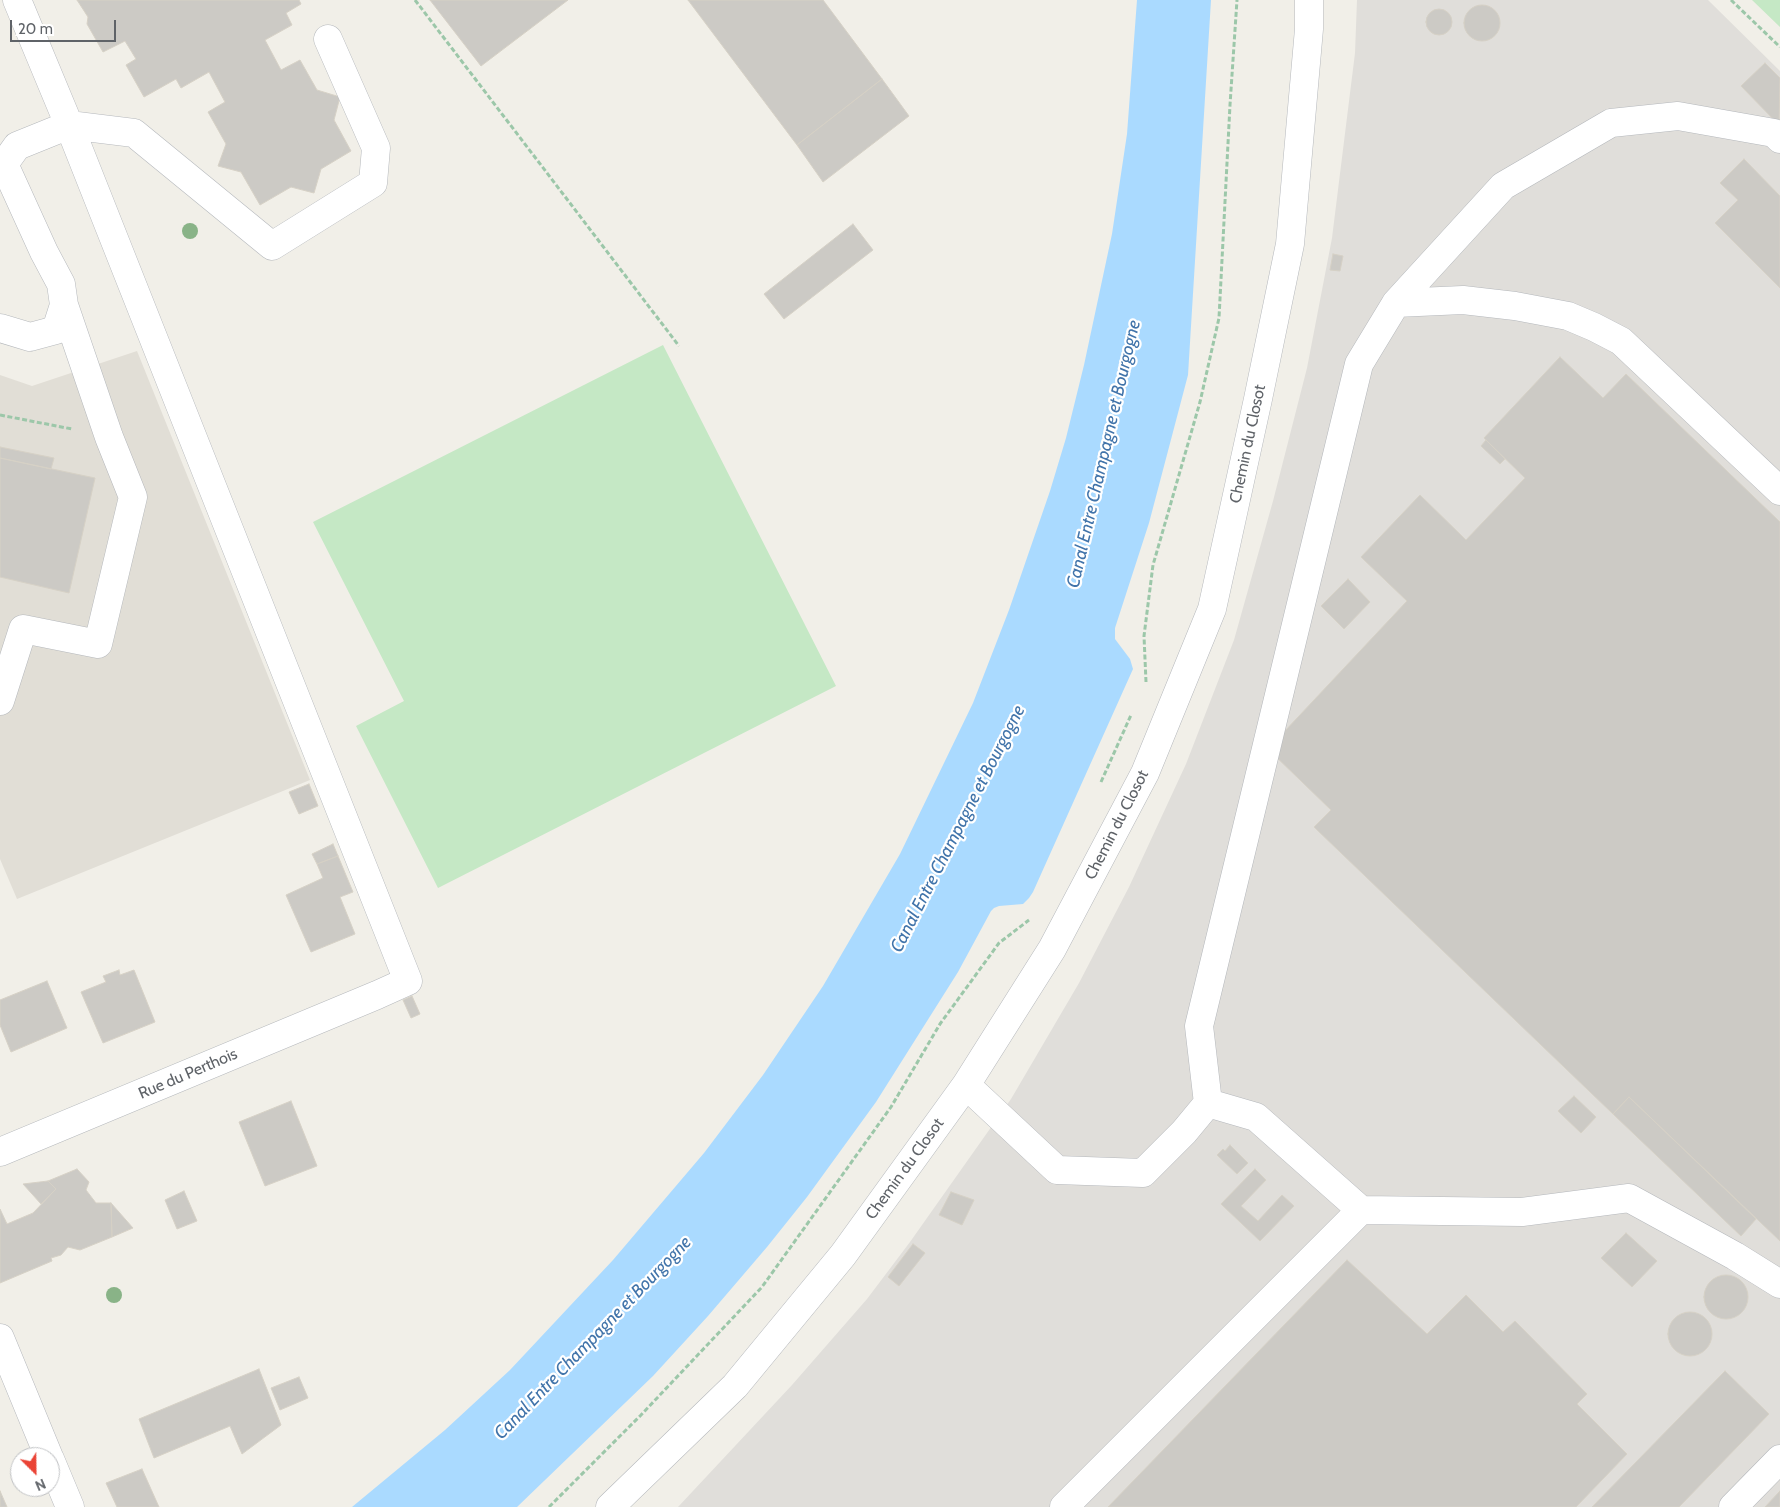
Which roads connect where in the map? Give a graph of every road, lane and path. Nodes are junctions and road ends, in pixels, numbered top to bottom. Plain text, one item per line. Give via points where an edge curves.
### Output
1 (17, 0) edge
2 (415, 0) edge
3 (1237, 0) edge
4 (1309, 0) edge
5 (1731, 0) edge
6 (328, 39) dead end
7 (1780, 48) edge
8 (68, 125) junction
9 (1780, 139) edge
10 (2, 163) edge
11 (1396, 303) junction
12 (64, 305) junction
13 (0, 328) edge
14 (679, 346) dead end
15 (0, 415) edge
16 (109, 437) junction
17 (1780, 491) edge
18 (1146, 682) dead end
19 (0, 701) edge
20 (1134, 709) dead end
21 (1098, 788) dead end
22 (1033, 916) dead end
23 (966, 1085) junction
24 (1208, 1103) junction
25 (0, 1152) edge
26 (1361, 1210) junction
27 (1780, 1284) edge
28 (0, 1338) edge
29 (45, 1447) edge
30 (1780, 1459) edge
31 (60, 1482) edge
32 (70, 1507) edge
33 (549, 1507) edge
34 (610, 1507) edge
35 (1064, 1507) edge
36 (1733, 1507) edge

1 - 8 street
2 - 14 path
3 - 18 path via 1219,318 1200,402 1153,565 1144,636
4 - 23 street, Chemin du Closot via 1290,244 1212,609 1145,773 1052,949
5 - 7 path
6 - 8 street via 376,148 373,183 272,246 134,133
8 - 10 street via 17,146
8 - 25 street, Rue du Perthois via 408,981
9 - 11 street via 1774,133 1678,116 1611,123 1503,186
10 - 12 street via 61,284
11 - 17 street via 1463,300 1515,306 1568,316 1594,327 1621,341
11 - 24 street via 1359,364 1199,1026
12 - 13 street via 56,330 30,337
12 - 16 street
15 - 16 path
16 - 19 street via 133,497 98,644 23,628
20 - 21 path
22 - 33 path via 999,943 940,1024 891,1107 762,1287
23 - 24 street via 1057,1170 1143,1173
23 - 34 street, Chemin du Closot via 843,1255 736,1386
24 - 26 street via 1256,1117
26 - 27 street via 1522,1212 1630,1198
26 - 35 street
28 - 29 street
30 - 36 street
31 - 32 street

